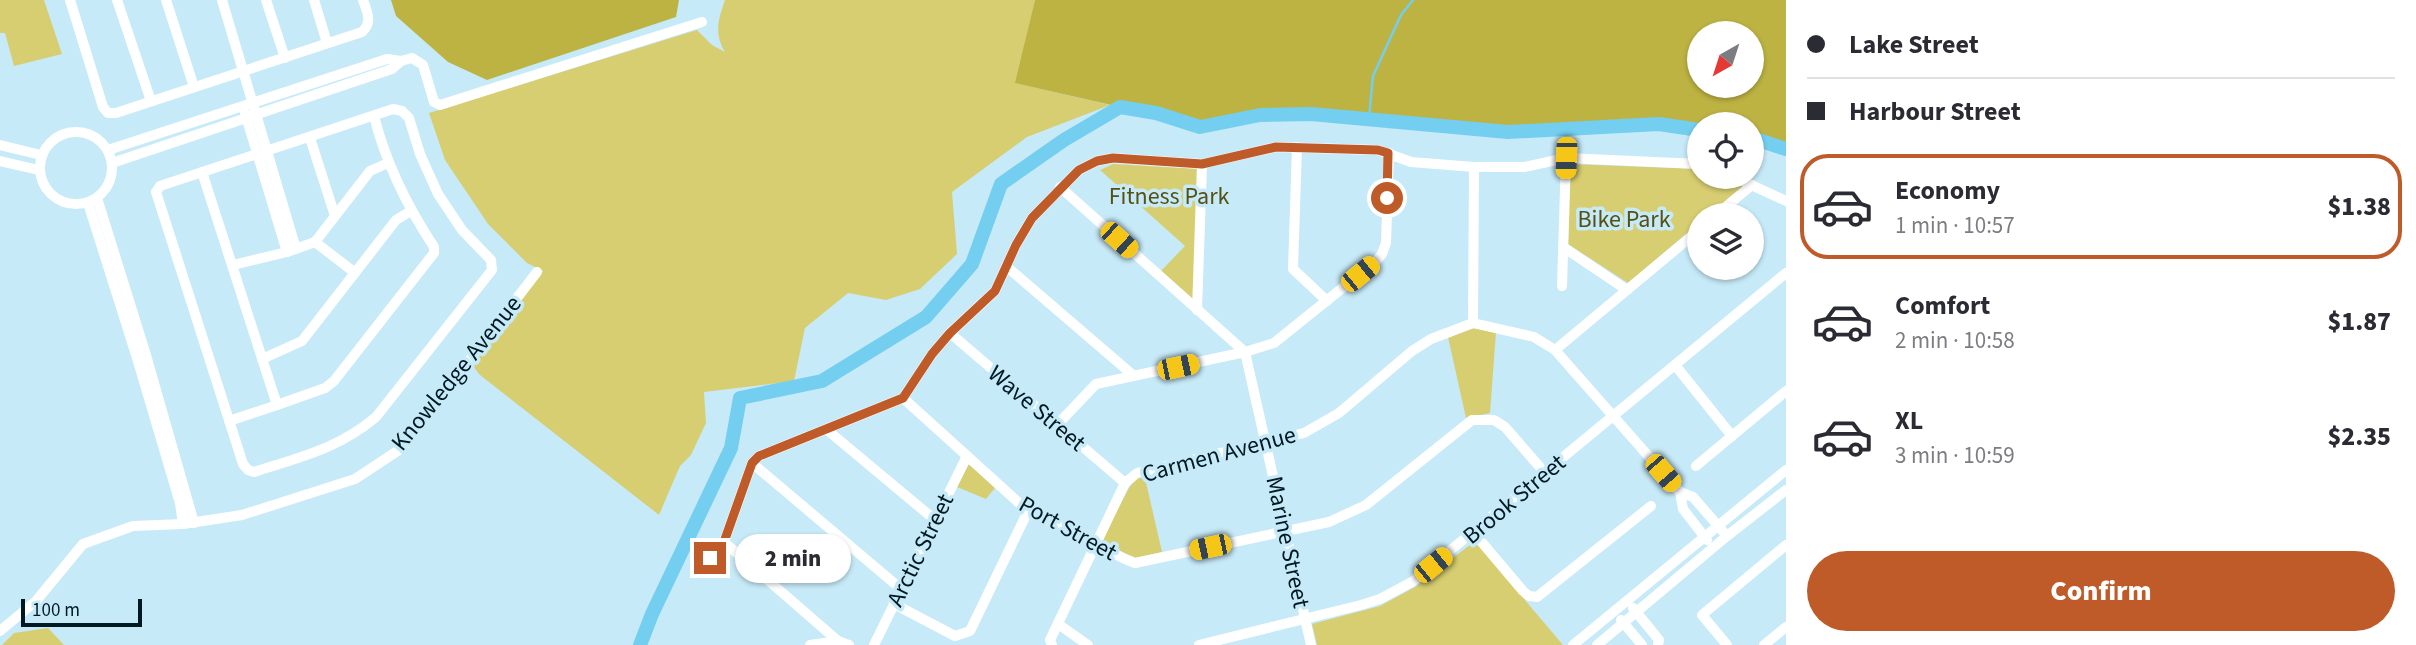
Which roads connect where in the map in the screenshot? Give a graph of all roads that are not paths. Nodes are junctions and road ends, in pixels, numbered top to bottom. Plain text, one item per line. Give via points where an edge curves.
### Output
1 (69, 0) edge
2 (117, 0) edge
3 (166, 0) edge
4 (222, 0) edge
5 (266, 0) edge
6 (314, 0) edge
7 (363, 0) edge
8 (702, 22) dead end
9 (327, 43) junction
10 (285, 58) junction
11 (243, 73) junction
12 (194, 87) junction
13 (151, 101) junction
14 (249, 111) junction
15 (374, 116) junction
16 (310, 138) junction
17 (0, 145) edge
18 (1297, 148) junction
19 (108, 150) junction
20 (263, 152) junction
21 (1388, 153) junction
22 (41, 155) junction
23 (1566, 158) junction
24 (0, 161) edge
25 (112, 163) junction
26 (388, 163) junction
27 (1687, 163) edge
28 (1202, 164) junction
29 (1475, 166) junction
30 (39, 170) junction
31 (202, 172) junction
32 (1060, 187) junction
33 (1747, 189) edge
34 (1760, 189) edge
35 (92, 201) junction
36 (1786, 201) edge
37 (1730, 203) edge
38 (411, 212) junction
39 (335, 216) junction
40 (1687, 240) edge
41 (315, 242) junction
42 (1563, 247) junction
43 (292, 250) junction
44 (233, 265) junction
45 (1006, 266) junction
46 (354, 272) junction
47 (537, 272) dead end
48 (1786, 273) edge
49 (1562, 286) dead end
50 (1627, 290) junction
51 (1327, 301) junction
52 (1197, 310) junction
53 (1473, 323) junction
54 (950, 333) junction
55 (1555, 350) junction
56 (1245, 352) junction
57 (262, 359) junction
58 (1675, 365) junction
59 (1134, 376) junction
60 (1786, 391) edge
61 (903, 398) junction
62 (277, 405) junction
63 (1614, 416) junction
64 (229, 421) junction
65 (1057, 425) junction
66 (826, 429) junction
67 (1732, 436) junction
68 (1266, 441) junction
69 (967, 456) junction
70 (752, 463) junction
71 (1696, 466) dead end
72 (1786, 470) edge
73 (1545, 473) junction
74 (1125, 483) junction
75 (1786, 490) edge
76 (1680, 492) junction
77 (1651, 506) dead end
78 (1028, 511) junction
79 (935, 520) junction
80 (189, 523) junction
81 (1717, 525) junction
82 (1286, 531) junction
83 (1474, 533) junction
84 (1704, 536) junction
85 (1727, 536) junction
86 (724, 542) junction
87 (1095, 545) junction
88 (1786, 545) edge
89 (1713, 547) junction
90 (710, 558) dead end
91 (901, 589) junction
92 (1627, 601) junction
93 (894, 604) junction
94 (1614, 612) junction
95 (1636, 613) junction
96 (1305, 619) junction
97 (1624, 623) junction
98 (1058, 624) junction
99 (1786, 627) edge
100 (0, 631) edge
101 (843, 643) edge
102 (1047, 643) edge
103 (810, 645) edge
104 (874, 645) edge
105 (1088, 645) edge
106 (1199, 645) edge
107 (1311, 645) edge
108 (1573, 645) edge
109 (1597, 645) edge
110 (1642, 645) edge
111 (1658, 645) edge
112 (1727, 645) edge
113 (1764, 645) edge

1 - 13 street via 103,107 116,113
2 - 13 street
3 - 12 street
4 - 11 street
5 - 10 street
6 - 9 street
7 - 9 street via 368,27
8 - 14 street via 440,105 434,102 424,65 412,58 387,59
9 - 10 street
10 - 11 street
11 - 12 street
11 - 14 street
12 - 13 street
14 - 19 street
14 - 20 street
14 - 25 street
15 - 16 street
15 - 26 street
15 - 64 street via 393,108 409,118 438,194 462,230 491,260 492,270 376,417 344,440 254,472 243,464
16 - 20 street
16 - 39 street
17 - 22 street
18 - 21 street
18 - 28 street via 1276,147
18 - 51 street via 1293,269
19 - 22 street via 99,139 72,131 59,135
19 - 25 street
20 - 31 street
20 - 43 street
21 - 29 street via 1411,162
21 - 51 street via 1382,254
22 - 30 street
23 - 27 street
23 - 29 street via 1524,167
23 - 42 street
24 - 30 street
25 - 35 street via 106,189
26 - 38 street
26 - 39 street via 370,171
28 - 32 street via 1105,159 1079,170
28 - 52 street
29 - 53 street
30 - 35 street via 42,184 61,202
31 - 44 street
31 - 64 street via 156,191
32 - 45 street via 1032,218
32 - 52 street
33 - 37 street
34 - 36 street
35 - 80 street
38 - 46 street via 396,220
38 - 62 street via 434,253 334,381
39 - 41 street
40 - 50 street
41 - 43 street
41 - 46 street
42 - 49 street
42 - 50 street
43 - 44 street
44 - 57 street
45 - 54 street via 995,291
45 - 59 street
46 - 57 street via 302,341
47 - 80 street, Knowledge Avenue via 402,448 355,479 242,515
48 - 58 street, Brook Street
50 - 55 street
51 - 56 street via 1275,344
52 - 56 street
53 - 55 street via 1534,337
53 - 68 street, Carmen Avenue via 1412,351 1320,424 1304,433
54 - 61 street
54 - 65 street, Wave Street
55 - 63 street
56 - 59 street
56 - 68 street, Marine Street
57 - 62 street
58 - 63 street, Brook Street
58 - 67 street
59 - 65 street via 1096,384
60 - 67 street
61 - 66 street
61 - 69 street, Port Street
62 - 64 street
63 - 73 street, Brook Street
63 - 76 street
65 - 74 street, Wave Street
66 - 70 street
66 - 79 street
67 - 71 street
68 - 74 street, Carmen Avenue via 1137,472
68 - 82 street, Marine Street
69 - 78 street, Port Street
69 - 79 street, Arctic Street
70 - 86 street
70 - 91 street
72 - 81 street
73 - 82 street, Port Street via 1505,427 1494,420 1472,420 1366,505 1329,522
73 - 83 street, Brook Street
74 - 87 street, Carmen Avenue
75 - 85 street
76 - 81 street via 1693,497
76 - 84 street via 1683,509
77 - 83 street via 1537,597 1522,592
78 - 87 street, Port Street
78 - 93 street via 970,631 955,636
79 - 91 street, Arctic Street
80 - 100 street, Knowledge Avenue via 133,526 83,544 36,601
81 - 84 street
81 - 85 street
82 - 87 street, Port Street via 1135,563
82 - 96 street, Marine Street
83 - 96 street, Brook Street via 1412,582 1380,599
84 - 89 street
84 - 92 street
85 - 89 street
86 - 90 street
86 - 101 street
87 - 98 street, Carmen Avenue
88 - 112 street via 1702,615
89 - 95 street
91 - 93 street, Arctic Street
92 - 94 street
92 - 95 street
93 - 104 street, Arctic Street
94 - 97 street
94 - 108 street
95 - 97 street
95 - 111 street via 1659,640
96 - 106 street, Brook Street
96 - 107 street, Marine Street
97 - 109 street
97 - 110 street
98 - 102 street, Carmen Avenue
98 - 105 street
99 - 113 street
101 - 103 street

